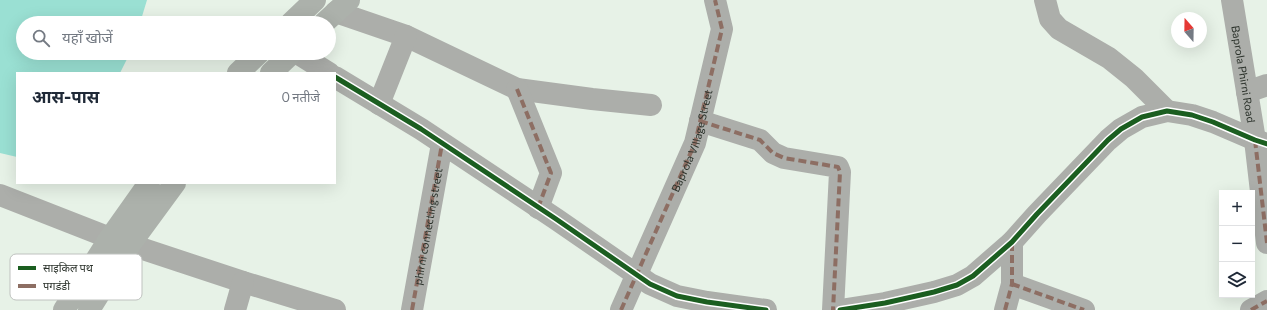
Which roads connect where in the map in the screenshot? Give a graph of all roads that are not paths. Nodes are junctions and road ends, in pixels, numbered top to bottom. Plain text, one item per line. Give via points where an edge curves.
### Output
1 (315, 0) edge
2 (715, 0) edge
3 (1045, 0) edge
4 (1232, 0) edge
5 (336, 12) edge
6 (298, 16) edge
7 (406, 36) junction
8 (252, 60) edge
9 (285, 60) edge
10 (308, 60) edge
11 (239, 72) edge
12 (272, 72) edge
13 (327, 72) edge
14 (336, 78) edge
15 (517, 89) junction
16 (1257, 89) edge
17 (379, 104) junction
18 (651, 105) dead end
19 (1167, 111) junction
20 (700, 121) junction
21 (1261, 142) edge
22 (442, 144) junction
23 (148, 184) edge
24 (174, 184) edge
25 (0, 196) edge
26 (538, 208) junction
27 (110, 238) junction
28 (1012, 242) junction
29 (1267, 243) edge
30 (131, 245) junction
31 (100, 254) edge
32 (125, 254) edge
33 (635, 275) junction
34 (243, 282) junction
35 (1012, 284) junction
36 (70, 300) edge
37 (95, 300) edge
38 (1267, 301) edge
39 (64, 310) edge
40 (89, 310) edge
41 (236, 310) edge
42 (335, 310) edge
43 (412, 310) edge
44 (621, 310) edge
45 (766, 310) edge
46 (834, 310) edge
47 (840, 310) edge
48 (1005, 310) edge
49 (1084, 310) edge
50 (1251, 310) edge

1 - 6 main road
2 - 20 street, Baprola Village Street via 722,29
3 - 19 street via 1050,19 1059,29 1118,65
4 - 16 street, Baprola Phirni Road
5 - 7 street
7 - 15 street
7 - 17 street
8 - 11 main road
9 - 12 main road
10 - 13 street
14 - 17 street
15 - 18 street
15 - 26 street via 550,173
16 - 21 street, Baprola Phirni Road
17 - 22 street
19 - 21 street via 1213,122
19 - 28 street via 1142,117 1121,129
20 - 33 street, Baprola Village Street via 695,143
20 - 46 street via 760,140 773,153 784,158 838,167 840,172
21 - 29 street, Baprola Phirni Road
22 - 26 street
22 - 43 street, phirni connecting street
23 - 27 main road
24 - 30 main road
25 - 27 street
26 - 33 street
27 - 31 main road
28 - 35 street
28 - 47 street via 973,276 957,285 934,292
30 - 32 main road
30 - 34 street
33 - 44 street, Baprola Village Street
33 - 45 street via 676,296
34 - 41 street
34 - 42 street
35 - 48 street
35 - 49 street
36 - 39 main road
37 - 40 main road
38 - 50 street

